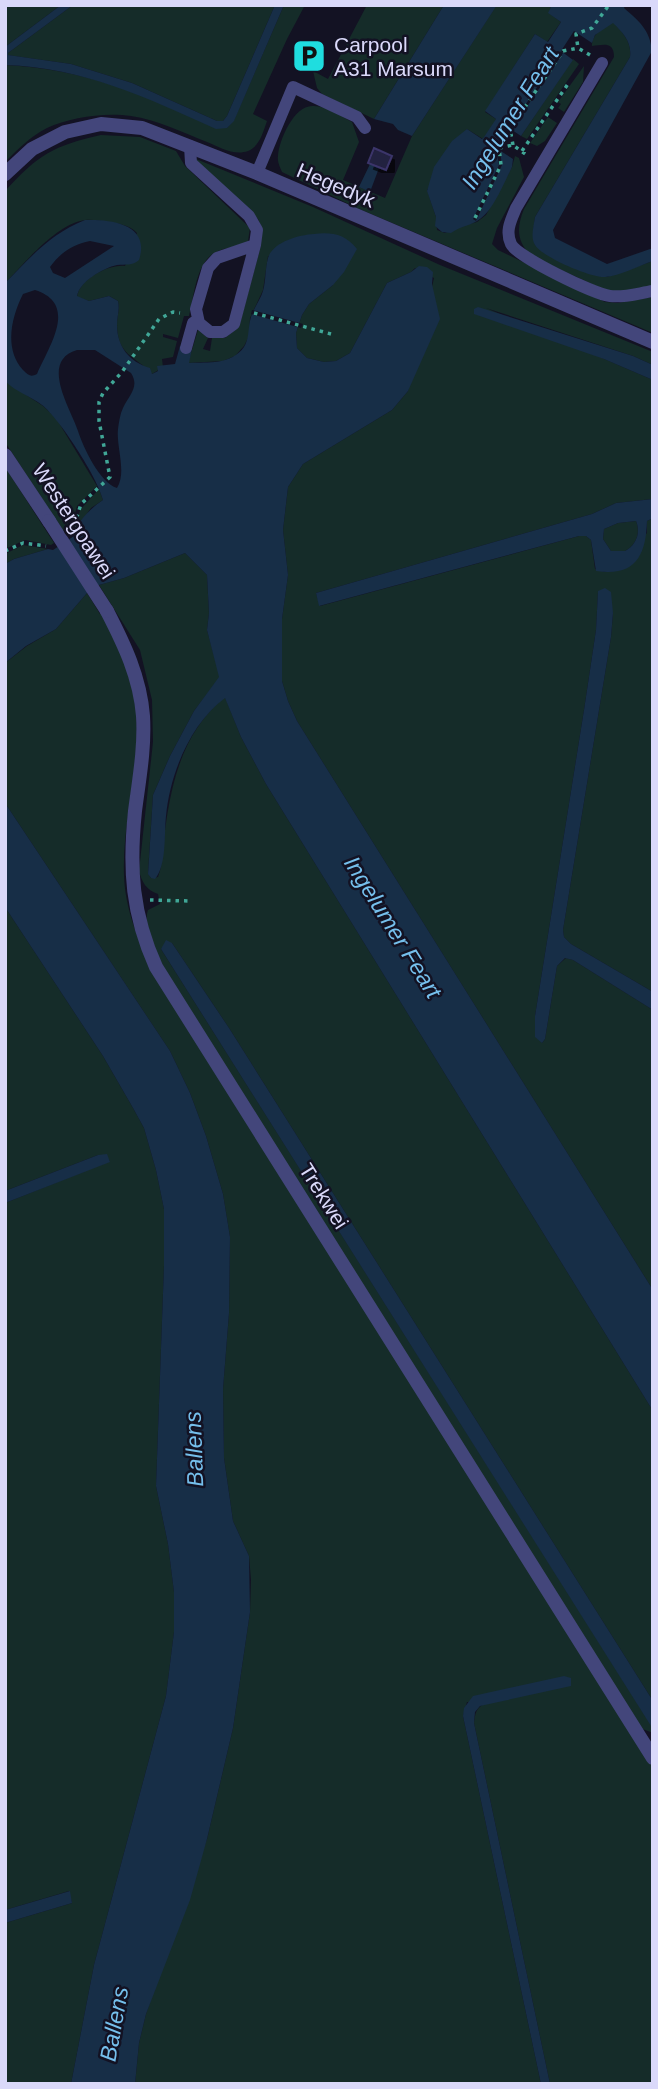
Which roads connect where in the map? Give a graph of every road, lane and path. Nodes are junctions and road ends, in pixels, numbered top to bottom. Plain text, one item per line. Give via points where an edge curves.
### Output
1 (609, 5) edge
2 (578, 48) junction
3 (602, 63) joint
4 (574, 76) dead end
5 (365, 128) dead end
6 (513, 145) junction
7 (190, 146) junction
8 (522, 151) junction
9 (540, 164) junction
10 (257, 173) junction
11 (5, 174) edge
12 (475, 219) dead end
13 (254, 245) junction
14 (653, 291) edge
15 (252, 312) dead end
16 (197, 317) junction
17 (331, 334) dead end
18 (653, 342) edge
19 (186, 348) dead end
20 (5, 455) edge
21 (72, 534) dead end
22 (52, 547) dead end
23 (5, 551) edge
24 (107, 611) joint
25 (159, 899) dead end
26 (189, 901) dead end
27 (653, 1758) edge

1 - 2 path via 592,28 576,32
2 - 3 path
2 - 6 path via 563,51 510,130
3 - 9 lane
4 - 8 path
5 - 10 lane via 357,117 293,87
6 - 8 path
6 - 12 path via 498,149 500,164
7 - 10 street, Hegedyk
7 - 11 street, Hegedyk via 142,128 101,124 49,139
7 - 13 lane via 191,163 254,222
8 - 9 path
9 - 14 lane via 511,220 507,232 511,246 527,260 605,295
10 - 18 street, Hegedyk
13 - 16 lane via 212,262
13 - 16 lane via 234,324 216,333 204,328
15 - 17 path
16 - 19 lane
16 - 21 path via 173,312 164,316 103,393 99,421 110,477 78,510
20 - 24 street, Westergoawei, bridge
22 - 23 path via 23,543
24 - 27 street, Trekwei via 128,652 140,692 143,734 132,880 140,927 156,967
25 - 26 path

